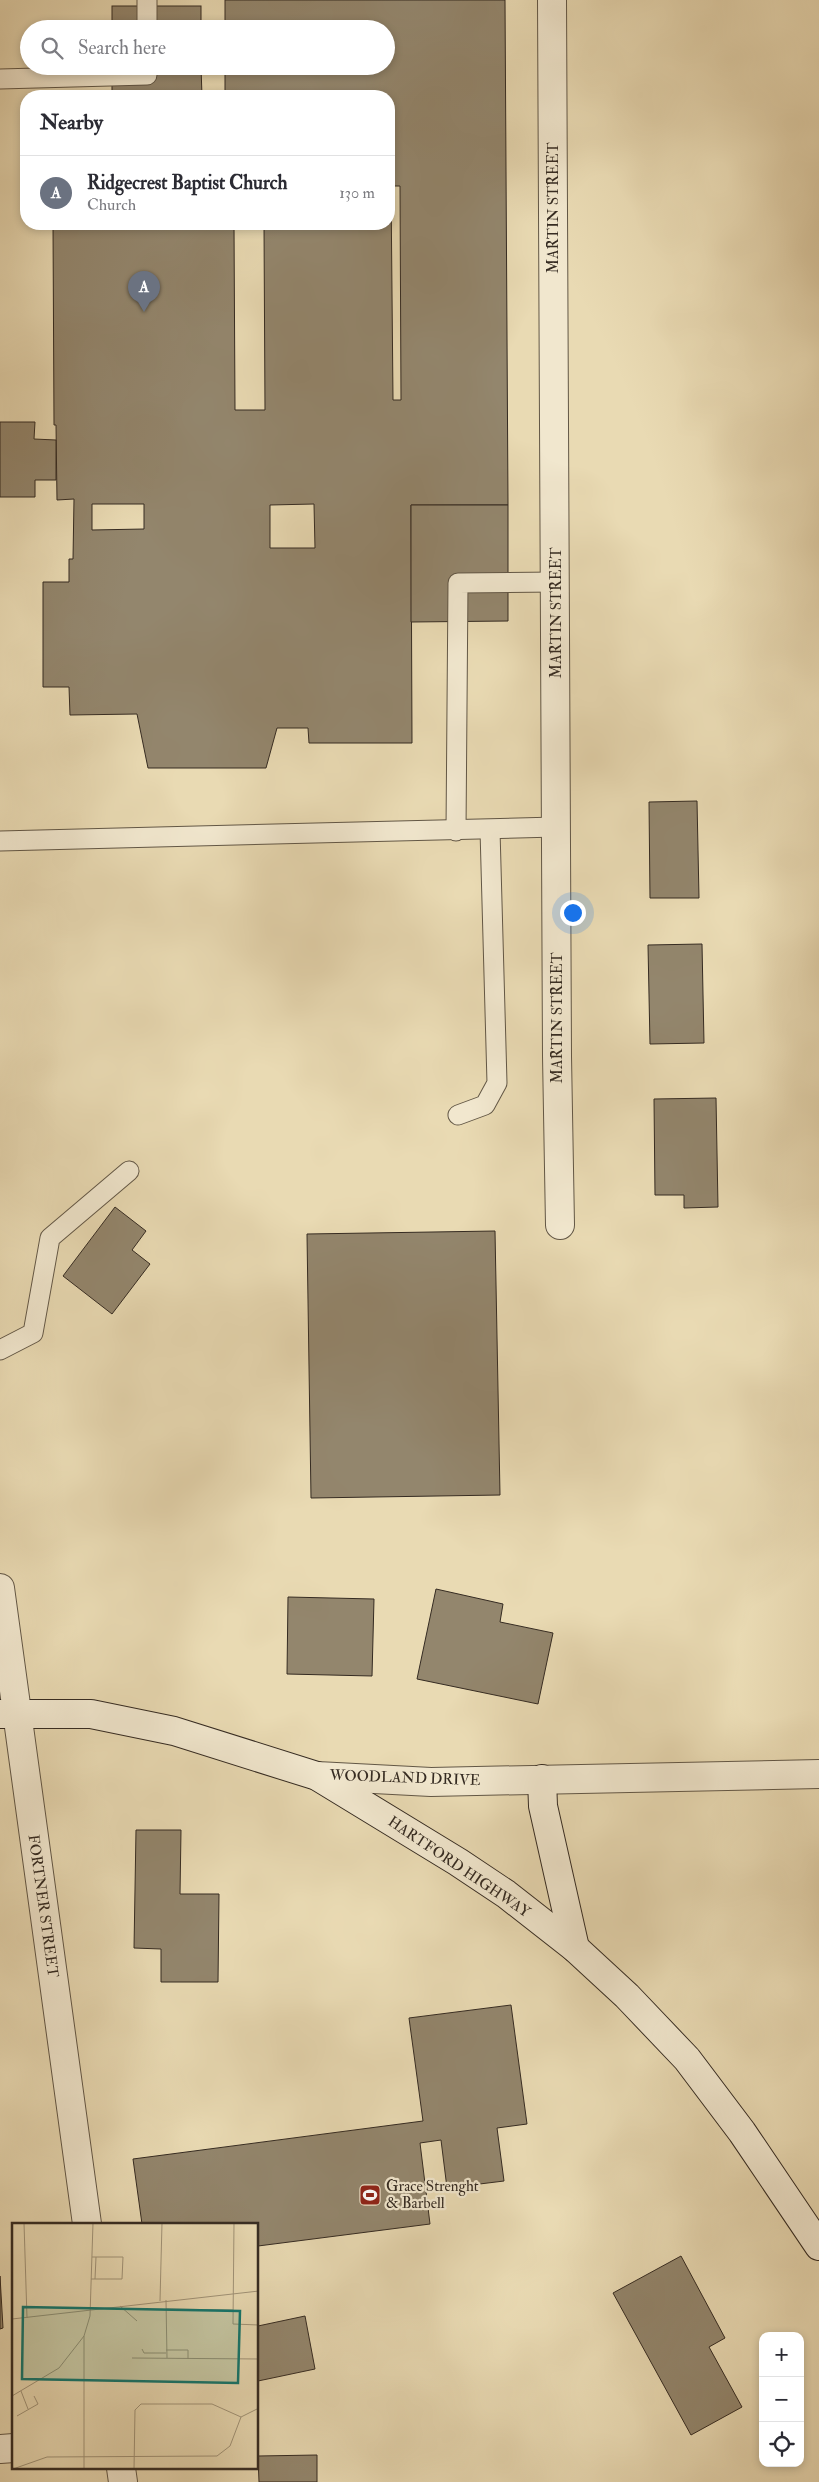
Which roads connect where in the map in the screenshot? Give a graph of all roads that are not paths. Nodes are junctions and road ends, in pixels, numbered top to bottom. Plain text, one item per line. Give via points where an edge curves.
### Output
1 (147, 0) edge
2 (552, 0) edge
3 (147, 20) edge
4 (148, 75) edge
5 (0, 79) edge
6 (555, 582) junction
7 (556, 827) junction
8 (490, 830) junction
9 (456, 831) junction
10 (0, 841) edge
11 (458, 1115) dead end
12 (129, 1171) dead end
13 (560, 1225) dead end
14 (0, 1350) edge
15 (0, 1588) edge
16 (8, 1714) edge
17 (819, 1774) edge
18 (317, 1776) junction
19 (542, 1780) junction
20 (575, 1948) junction
21 (87, 2223) edge
22 (819, 2246) edge

1 - 3 lane
2 - 6 street, MARTIN STREET
4 - 5 lane
6 - 7 street, MARTIN STREET
6 - 9 lane via 458,582
7 - 8 lane
7 - 13 street, MARTIN STREET
8 - 9 lane
8 - 11 lane via 497,1083 485,1106
9 - 10 lane
12 - 14 lane via 50,1238 32,1333
15 - 16 street, FORTNER STREET
16 - 18 street, WOODLAND DRIVE via 91,1714 165,1729
16 - 21 street, FORTNER STREET
17 - 19 street, WOODLAND DRIVE
18 - 19 street, WOODLAND DRIVE via 431,1782
18 - 20 street, HARTFORD HIGHWAY via 506,1894
19 - 20 street via 543,1806
20 - 22 street, HARTFORD HIGHWAY via 627,1996 687,2059 742,2132

